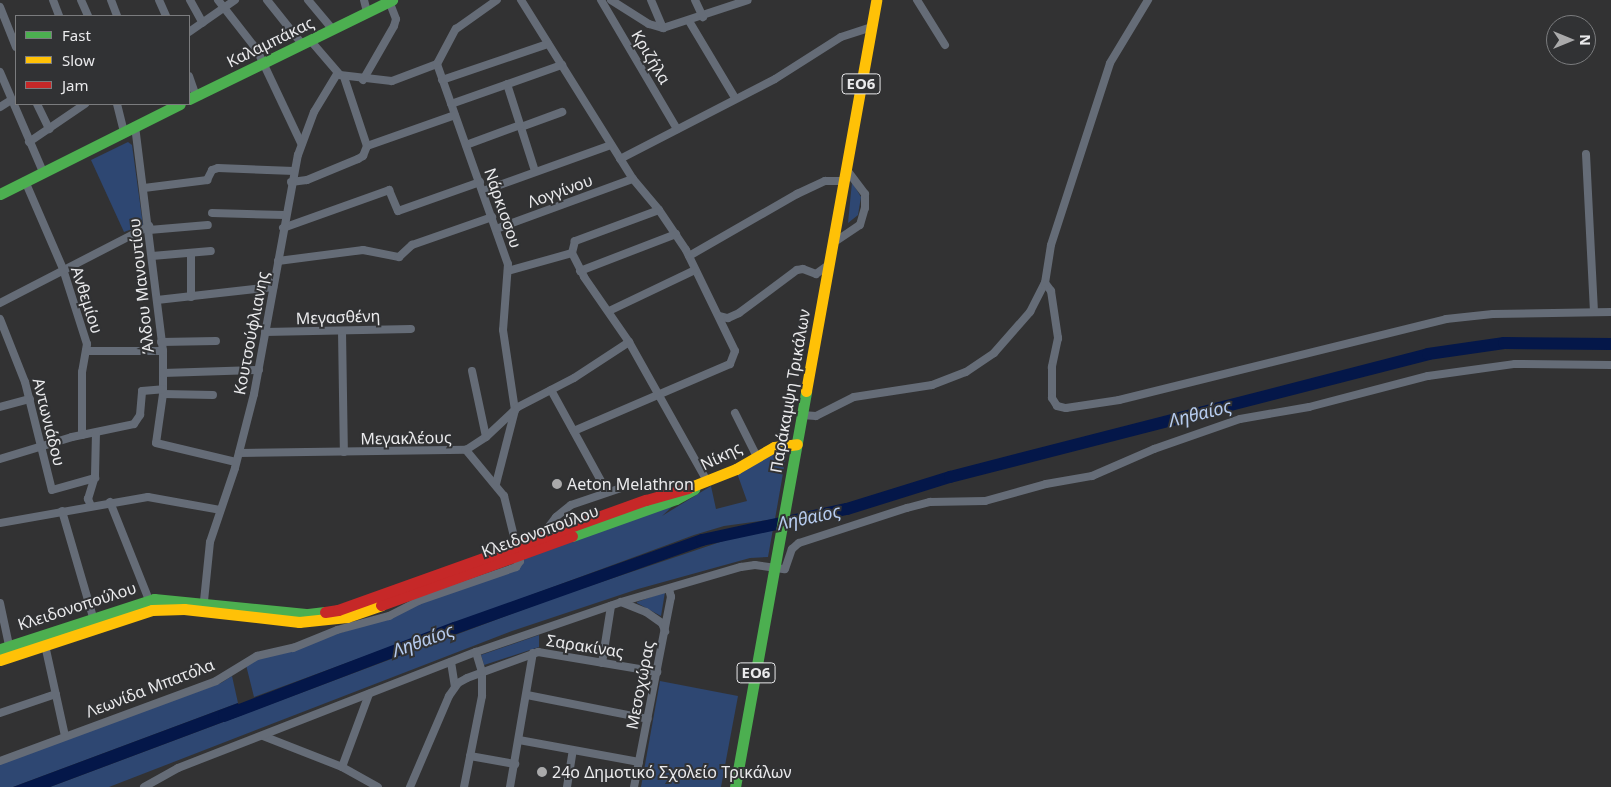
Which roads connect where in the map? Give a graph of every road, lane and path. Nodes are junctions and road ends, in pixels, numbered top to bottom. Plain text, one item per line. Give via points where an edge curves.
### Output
1 (53, 0) edge
2 (81, 0) edge
3 (110, 0) edge
4 (159, 0) edge
5 (190, 0) edge
6 (218, 0) edge
7 (235, 0) edge
8 (268, 0) edge
9 (308, 0) edge
10 (364, 0) edge
11 (497, 0) edge
12 (522, 0) edge
13 (601, 0) edge
14 (611, 0) edge
15 (651, 0) edge
16 (694, 0) edge
17 (876, 0) edge
18 (917, 0) edge
19 (1148, 0) edge
20 (390, 1) edge
21 (744, 1) edge
22 (0, 8) edge
23 (226, 9) junction
24 (367, 12) junction
25 (59, 15) edge
26 (88, 15) edge
27 (116, 15) edge
28 (166, 15) edge
29 (703, 17) junction
30 (689, 21) junction
31 (203, 23) junction
32 (871, 27) junction
33 (663, 28) junction
34 (332, 29) junction
35 (190, 31) edge
36 (306, 42) junction
37 (548, 44) junction
38 (15, 45) edge
39 (945, 45) dead end
40 (264, 63) junction
41 (437, 64) junction
42 (562, 66) junction
43 (0, 72) edge
44 (341, 75) junction
45 (363, 80) junction
46 (442, 80) junction
47 (190, 83) edge
48 (507, 84) junction
49 (192, 98) edge
50 (735, 98) junction
51 (11, 100) junction
52 (451, 104) junction
53 (37, 105) edge
54 (84, 105) edge
55 (117, 105) edge
56 (178, 105) edge
57 (0, 107) edge
58 (562, 112) dead end
59 (455, 115) junction
60 (135, 126) junction
61 (520, 126) junction
62 (49, 129) junction
63 (677, 129) junction
64 (124, 132) junction
65 (29, 142) junction
66 (301, 143) junction
67 (611, 144) junction
68 (466, 145) junction
69 (367, 146) junction
70 (1586, 154) dead end
71 (620, 159) junction
72 (846, 169) junction
73 (294, 171) junction
74 (535, 171) junction
75 (43, 172) junction
76 (633, 179) junction
77 (25, 181) junction
78 (844, 181) junction
79 (291, 182) junction
80 (480, 182) junction
81 (144, 188) junction
82 (483, 191) junction
83 (0, 194) edge
84 (659, 210) junction
85 (212, 213) dead end
86 (285, 215) junction
87 (492, 217) junction
88 (208, 225) dead end
89 (149, 228) junction
90 (283, 228) junction
91 (496, 229) junction
92 (676, 234) junction
93 (833, 243) junction
94 (211, 251) dead end
95 (191, 253) junction
96 (572, 253) junction
97 (152, 256) junction
98 (689, 256) junction
99 (278, 261) junction
100 (829, 265) junction
101 (63, 269) junction
102 (695, 270) junction
103 (508, 271) junction
104 (580, 271) junction
105 (1046, 283) junction
106 (273, 287) junction
107 (191, 297) junction
108 (157, 300) junction
109 (0, 303) edge
110 (609, 310) junction
111 (1594, 312) junction
112 (1611, 312) edge
113 (719, 316) junction
114 (0, 319) edge
115 (411, 328) dead end
116 (265, 332) junction
117 (342, 332) junction
118 (216, 341) dead end
119 (161, 342) junction
120 (629, 342) junction
121 (86, 351) junction
122 (162, 352) junction
123 (1611, 365) edge
124 (258, 370) junction
125 (472, 371) dead end
126 (163, 373) junction
127 (551, 390) junction
128 (163, 392) junction
129 (660, 394) junction
130 (213, 395) dead end
131 (30, 399) junction
132 (0, 408) edge
133 (515, 410) junction
134 (735, 413) dead end
135 (802, 415) junction
136 (574, 432) junction
137 (96, 433) junction
138 (82, 435) junction
139 (486, 437) junction
140 (796, 444) junction
141 (41, 447) junction
142 (466, 450) junction
143 (344, 452) junction
144 (239, 453) junction
145 (757, 457) junction
146 (0, 459) edge
147 (236, 462) junction
148 (95, 478) junction
149 (703, 483) junction
150 (496, 484) junction
151 (624, 487) dead end
152 (608, 492) junction
153 (110, 502) junction
154 (91, 506) junction
155 (220, 510) junction
156 (62, 511) junction
157 (0, 522) edge
158 (543, 542) junction
159 (518, 550) junction
160 (775, 564) junction
161 (669, 589) junction
162 (415, 598) junction
163 (149, 600) junction
164 (204, 602) junction
165 (621, 602) junction
166 (0, 603) edge
167 (611, 606) junction
168 (93, 617) junction
169 (665, 631) junction
170 (44, 644) junction
171 (7, 650) edge
172 (476, 652) junction
173 (534, 653) junction
174 (0, 660) edge
175 (450, 662) junction
176 (602, 662) junction
177 (482, 672) junction
178 (657, 672) junction
179 (455, 686) junction
180 (56, 694) junction
181 (369, 694) junction
182 (527, 695) junction
183 (0, 713) edge
184 (648, 719) junction
185 (65, 736) junction
186 (263, 736) junction
187 (519, 740) junction
188 (573, 750) junction
189 (470, 756) junction
190 (0, 761) edge
191 (639, 762) junction
192 (515, 764) junction
193 (342, 767) junction
194 (144, 787) edge
195 (378, 787) edge
196 (410, 787) edge
197 (464, 787) edge
198 (510, 787) edge
199 (567, 787) edge
200 (634, 787) edge
201 (735, 787) edge

1 - 25 street
2 - 26 street
3 - 27 street
4 - 28 street
5 - 31 street
6 - 23 street
7 - 23 street
8 - 36 street
9 - 34 street
10 - 24 street
11 - 41 street via 456,29
12 - 37 street
13 - 63 street, Κριζήλα
14 - 33 street via 649,24
15 - 33 street
16 - 29 street
17 - 32 street, Παράκαμψη Τρικάλων / ΕΟ6
18 - 39 street
19 - 105 street via 1117,47 1100,90 1051,245
20 - 24 street, Καλαμπάκας
20 - 45 street via 396,19 394,26
21 - 29 street
22 - 38 street
23 - 31 street
23 - 40 street
24 - 34 street, Καλαμπάκας
29 - 30 street
30 - 33 street
30 - 50 street
31 - 35 street
32 - 50 street via 841,37 782,75
32 - 72 street, Παράκαμψη Τρικάλων / ΕΟ6
34 - 36 street, Καλαμπάκας
36 - 40 street, Καλαμπάκας
36 - 44 street
37 - 42 street
37 - 46 street
40 - 49 street, Καλαμπάκας
40 - 66 street
41 - 45 street via 392,81
41 - 46 street, Νάρκισσου
42 - 48 street
42 - 67 street
43 - 51 street
44 - 45 street
44 - 66 street, Κουτσούφλιανης
44 - 69 street
46 - 52 street, Νάρκισσου
47 - 49 street
48 - 52 street
48 - 61 street
50 - 63 street
51 - 57 street
51 - 65 street
52 - 59 street, Νάρκισσου
53 - 62 street
54 - 62 street
55 - 64 street
56 - 60 street
58 - 61 street
59 - 68 street, Νάρκισσου
59 - 69 street
60 - 64 street
60 - 81 street, Άλδου Μανουτίου
61 - 68 street
61 - 74 street
62 - 65 street
63 - 71 street
64 - 75 street
65 - 75 street
66 - 73 street, Κουτσούφλιανης
67 - 71 street
67 - 74 street
68 - 80 street, Νάρκισσου
69 - 79 street via 362,157 307,180
70 - 111 street
71 - 76 street
72 - 78 street, Παράκαμψη Τρικάλων / ΕΟ6
72 - 93 street via 866,196 866,208 860,225
73 - 79 street, Κουτσούφλιανης
73 - 81 street via 218,168 212,170 207,180
74 - 82 street
75 - 77 street
76 - 84 street
76 - 91 street, Λογγίνου
77 - 83 street
77 - 101 street, Ανθεμίου
78 - 93 street, Παράκαμψη Τρικάλων / ΕΟ6
78 - 98 street via 825,181 797,194
79 - 86 street, Κουτσούφλιανης
80 - 82 street, Νάρκισσου
80 - 90 street via 398,211 389,190
81 - 89 street, Άλδου Μανουτίου
82 - 87 street, Νάρκισσου
84 - 92 street
84 - 96 street via 575,241
85 - 86 street
86 - 90 street, Κουτσούφλιανης
87 - 91 street, Νάρκισσου
87 - 99 street via 412,245 399,257 363,250
88 - 89 street
89 - 97 street, Άλδου Μανουτίου
89 - 101 street
90 - 99 street, Κουτσούφλιανης
91 - 103 street, Νάρκισσου
92 - 98 street
92 - 104 street
93 - 100 street, Παράκαμψη Τρικάλων / ΕΟ6
94 - 95 street
95 - 97 street
95 - 107 street
96 - 103 street
96 - 104 street
97 - 108 street, Άλδου Μανουτίου
98 - 102 street
99 - 106 street, Κουτσούφλιανης
100 - 113 street via 816,274 797,270 739,313 728,318
100 - 135 street, Παράκαμψη Τρικάλων / ΕΟ6
101 - 109 street
101 - 121 street, Ανθεμίου
102 - 110 street
102 - 113 street
103 - 133 street, Νάρκισσου via 503,330
104 - 110 street
105 - 111 street via 1051,291 1058,338 1052,367 1052,398 1057,406 1066,408 1119,400 1446,319 1492,314
105 - 135 street via 1030,312 994,353 978,366 932,385 854,397 816,416
106 - 107 street
106 - 116 street, Κουτσούφλιανης
107 - 108 street
108 - 119 street, Άλδου Μανουτίου
110 - 120 street
111 - 112 street
113 - 129 street via 735,351 734,360
114 - 131 street, Αντωνιάδου
115 - 117 street, Μεγασθένη
116 - 117 street, Μεγασθένη
116 - 124 street, Κουτσούφλιανης
117 - 143 street
118 - 119 street
119 - 122 street, Άλδου Μανουτίου
120 - 127 street, Μεγακλέους
120 - 129 street
121 - 122 street
121 - 138 street, Ανθεμίου via 82,372
122 - 126 street, Άλδου Μανουτίου
123 - 160 street via 1526,364 1458,371 1309,407 1247,418 1154,449 1092,476 1046,484 985,502 923,504 808,540 793,547 785,569
124 - 126 street
124 - 144 street, Κουτσούφλιανης
125 - 139 street
126 - 128 street, Άλδου Μανουτίου
127 - 133 street, Μεγακλέους
127 - 136 street
128 - 130 street
128 - 137 street via 142,391 140,415 134,424
128 - 147 street, Άλδου Μανουτίου via 156,443
129 - 136 street
129 - 149 street
131 - 132 street
131 - 141 street, Αντωνιάδου
133 - 139 street, Μεγακλέους
133 - 150 street, Νάρκισσου
134 - 145 street, Νίκης
135 - 140 street, Παράκαμψη Τρικάλων / ΕΟ6
136 - 152 street
137 - 138 street
137 - 148 street
138 - 141 street
139 - 142 street, Μεγακλέους
140 - 145 street, Νίκης via 779,445
140 - 160 street, Παράκαμψη Τρικάλων / ΕΟ6
141 - 146 street
141 - 148 street, Αντωνιάδου via 52,490
142 - 143 street, Μεγακλέους
142 - 150 street
143 - 144 street, Μεγακλέους
144 - 147 street, Κουτσούφλιανης
145 - 149 street, Νίκης
147 - 155 street, Κουτσούφλιανης
148 - 154 street via 88,499
149 - 158 street, Κλειδονοπούλου via 663,494
150 - 159 street via 504,496
151 - 152 street
152 - 158 street via 563,511
153 - 154 street
153 - 155 street via 152,497
153 - 163 street
154 - 156 street
155 - 164 street, Κουτσούφλιανης via 208,551
156 - 157 street
156 - 168 street
158 - 159 street, Κλειδονοπούλου
159 - 162 street, Κλειδονοπούλου
159 - 164 street, Κλειδονοπούλου via 338,610 308,614
160 - 161 street via 741,567
160 - 201 street, Παράκαμψη Τρικάλων / ΕΟ6
161 - 165 street
161 - 169 street, Μεσοχώρας via 671,595
162 - 170 street, Κλειδονοπούλου via 347,617 313,622 189,610 152,610
162 - 185 street, Λεωνίδα Μπατόλα via 398,613 337,630 293,648 257,656 216,681
163 - 164 street, Κλειδονοπούλου
163 - 168 street, Κλειδονοπούλου
165 - 167 street
165 - 169 street via 646,612 662,623
166 - 171 street
167 - 172 street
167 - 176 street
168 - 171 street, Κλειδονοπούλου
169 - 178 street, Μεσοχώρας
170 - 171 street, Κλειδονοπούλου
170 - 180 street
171 - 174 street, Κλειδονοπούλου
172 - 175 street
172 - 177 street
173 - 176 street, Σαρακίνας
173 - 177 street, Σαρακίνας
173 - 182 street
175 - 179 street
175 - 181 street
176 - 178 street, Σαρακίνας
177 - 179 street, Σαρακίνας
177 - 189 street via 482,696
178 - 184 street, Μεσοχώρας
179 - 196 street
180 - 183 street
180 - 185 street
181 - 186 street
181 - 193 street
182 - 184 street
182 - 187 street
184 - 191 street, Μεσοχώρας
185 - 190 street, Λεωνίδα Μπατόλα
186 - 193 street
186 - 194 street via 171,771
187 - 188 street
187 - 192 street
188 - 191 street
188 - 199 street
189 - 192 street
189 - 197 street
191 - 200 street, Μεσοχώρας
192 - 198 street
193 - 195 street

